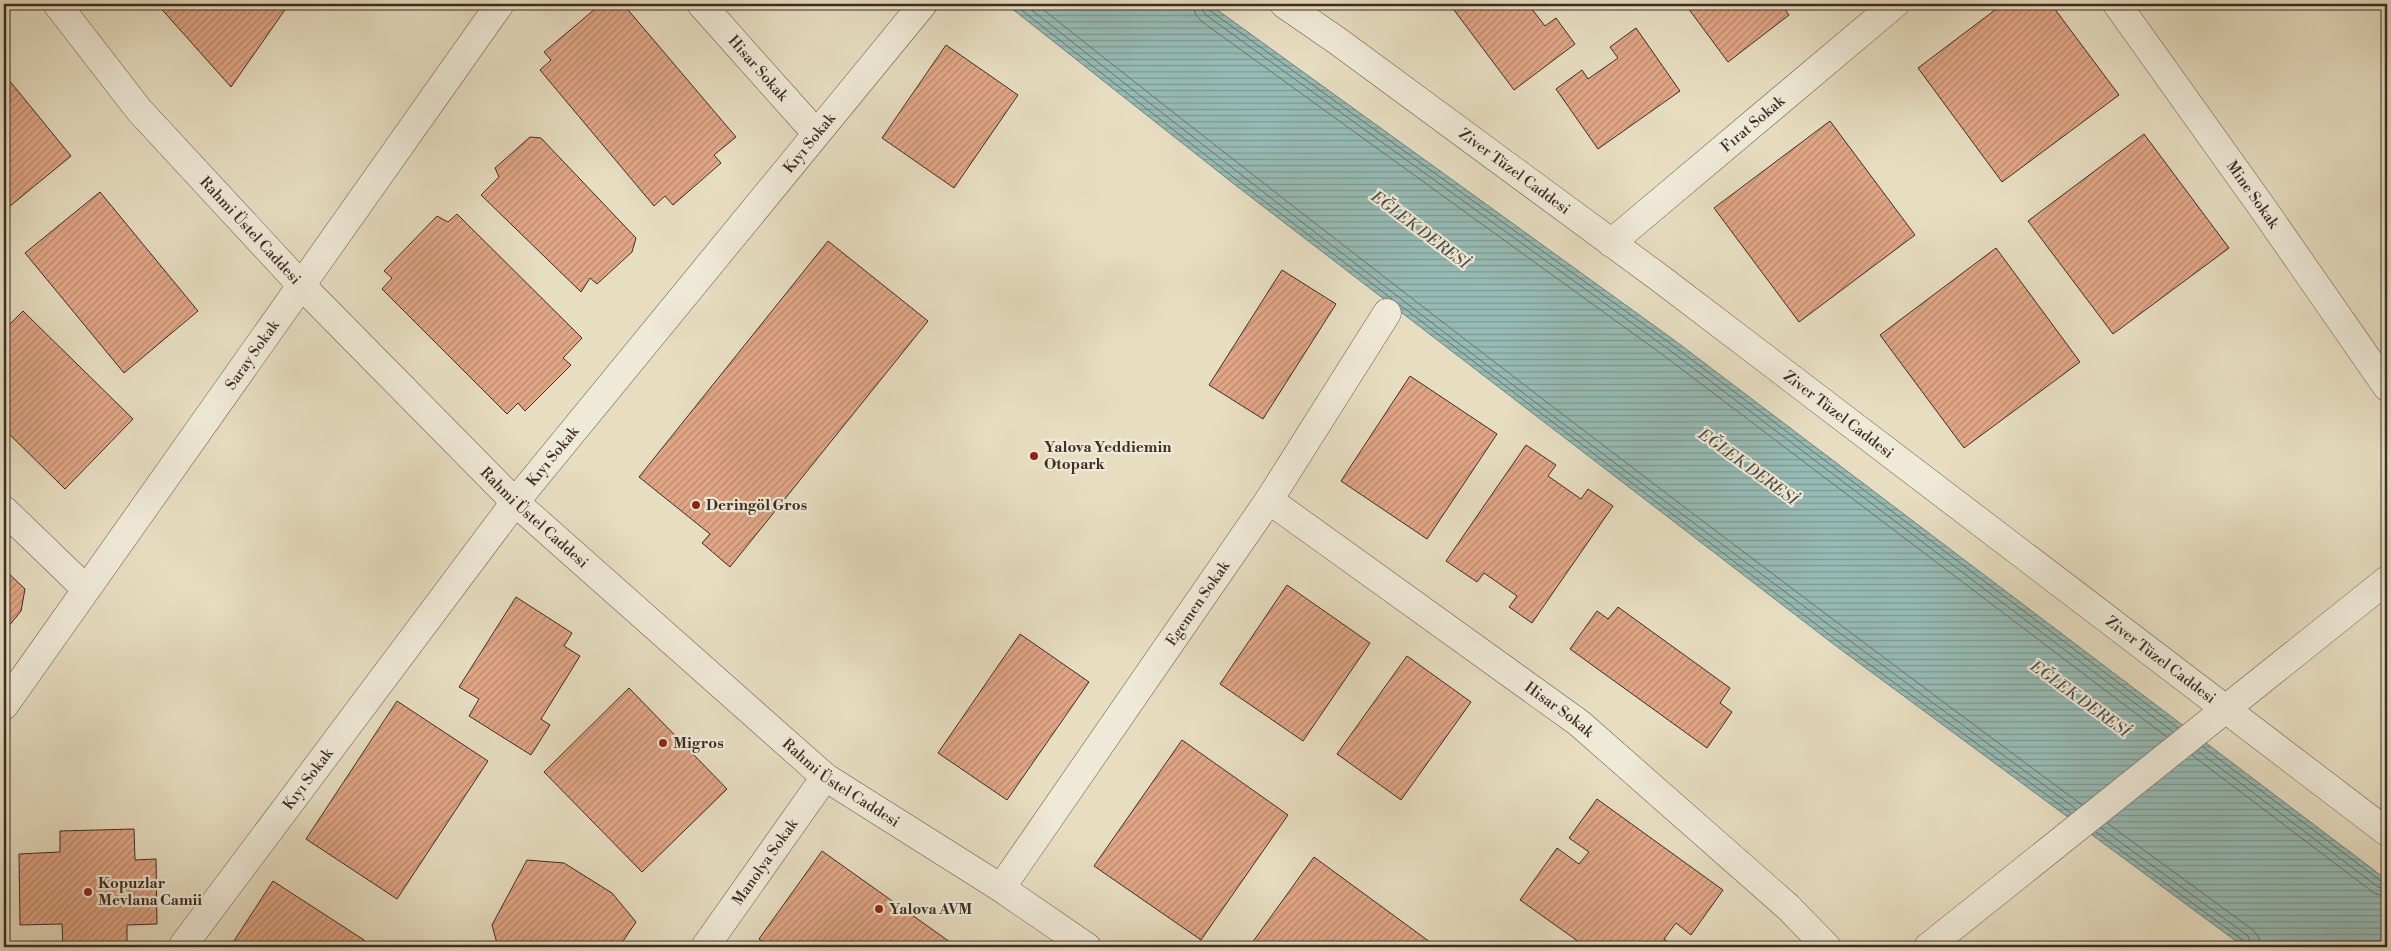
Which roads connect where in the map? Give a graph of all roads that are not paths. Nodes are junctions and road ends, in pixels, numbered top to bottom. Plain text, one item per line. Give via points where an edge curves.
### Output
1 (58, 4) edge
2 (500, 4) edge
3 (701, 4) edge
4 (923, 4) edge
5 (1284, 4) edge
6 (1895, 4) edge
7 (2116, 4) edge
8 (816, 133) junction
9 (1611, 243) junction
10 (301, 285) junction
11 (1387, 313) dead end
12 (2387, 387) edge
13 (1269, 500) junction
14 (515, 502) junction
15 (4, 510) edge
16 (2387, 580) edge
17 (86, 588) junction
18 (4, 706) edge
19 (2216, 717) junction
20 (825, 776) junction
21 (2387, 832) edge
22 (1000, 888) junction
23 (182, 947) edge
24 (705, 947) edge
25 (1087, 947) edge
26 (1826, 947) edge
27 (1928, 947) edge

1 - 10 street, Rahmi Üstel Caddesi via 140,110
2 - 10 street, Saray Sokak
3 - 8 street, Hisar Sokak
4 - 8 street, Kıyı Sokak
5 - 9 street, Ziver Tüzel Caddesi
6 - 9 street, Fırat Sokak
7 - 12 street, Mine Sokak
8 - 14 street, Kıyı Sokak
9 - 19 street, Ziver Tüzel Caddesi
10 - 14 street, Rahmi Üstel Caddesi
10 - 17 street, Saray Sokak
11 - 13 street, Egemen Sokak
13 - 22 street, Egemen Sokak
13 - 26 street, Hisar Sokak via 1579,723 1788,907
14 - 20 street, Rahmi Üstel Caddesi
14 - 23 street, Kıyı Sokak
15 - 17 street
16 - 19 street
17 - 18 street, Saray Sokak
19 - 21 street, Ziver Tüzel Caddesi
19 - 27 street
20 - 22 street, Rahmi Üstel Caddesi
20 - 24 street, Manolya Sokak
22 - 25 street, Rahmi Üstel Caddesi

